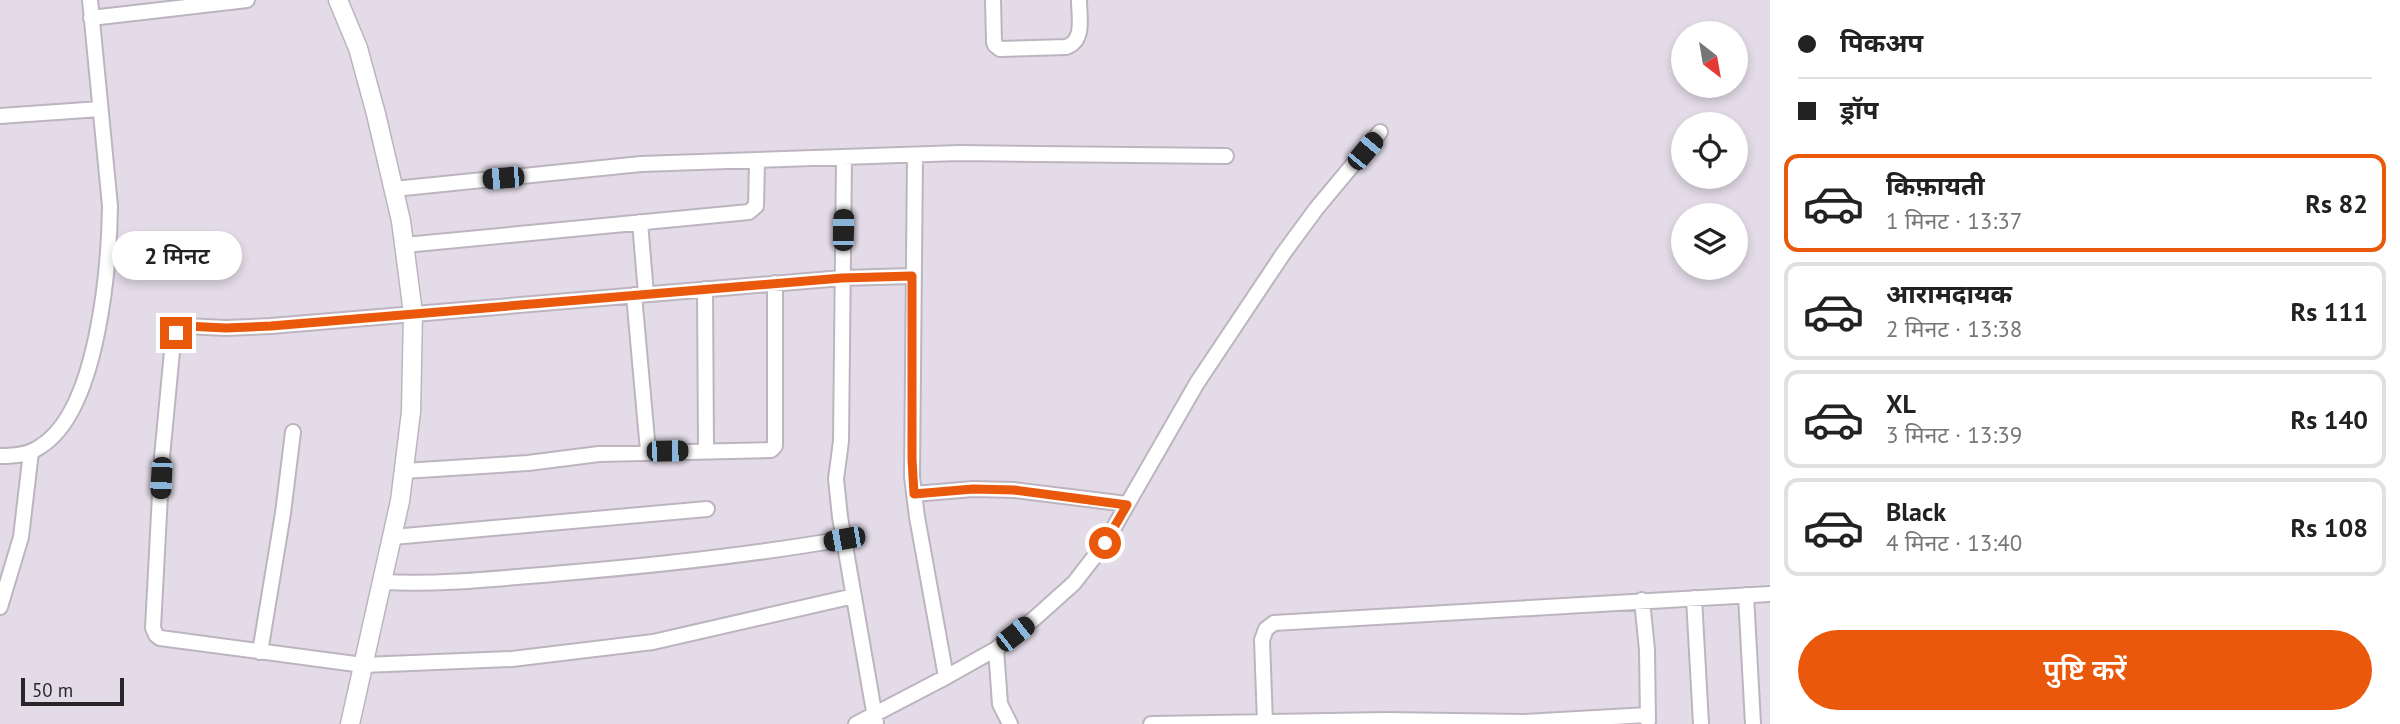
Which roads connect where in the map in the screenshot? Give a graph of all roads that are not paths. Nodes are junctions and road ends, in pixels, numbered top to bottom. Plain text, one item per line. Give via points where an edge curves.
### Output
1 (90, 0) edge
2 (247, 0) edge
3 (338, 0) edge
4 (993, 0) edge
5 (1079, 0) edge
6 (92, 18) junction
7 (100, 109) junction
8 (0, 116) edge
9 (1380, 132) dead end
10 (915, 155) junction
11 (1226, 156) dead end
12 (844, 158) junction
13 (757, 161) junction
14 (394, 189) junction
15 (640, 222) junction
16 (405, 245) junction
17 (912, 276) junction
18 (842, 278) junction
19 (775, 283) junction
20 (705, 289) junction
21 (640, 294) junction
22 (413, 313) junction
23 (293, 432) dead end
24 (706, 451) junction
25 (31, 452) junction
26 (648, 452) junction
27 (0, 456) edge
28 (404, 471) junction
29 (914, 494) junction
30 (1127, 505) junction
31 (707, 509) dead end
32 (393, 537) junction
33 (844, 539) junction
34 (383, 582) junction
35 (1770, 594) edge
36 (1746, 595) junction
37 (854, 596) junction
38 (1694, 598) junction
39 (1642, 600) junction
40 (0, 607) edge
41 (996, 649) junction
42 (260, 652) junction
43 (363, 665) junction
44 (946, 677) junction
45 (876, 719) edge
46 (1648, 719) edge
47 (1265, 723) edge
48 (350, 724) edge
49 (856, 724) edge
50 (1010, 724) edge
51 (1151, 724) edge
52 (1701, 724) edge
53 (1753, 724) edge

1 - 6 street
2 - 6 street
3 - 14 street via 358,48
4 - 5 street via 994,42 1000,48 1073,45 1079,38
6 - 7 street
7 - 8 street
7 - 25 street via 110,206 95,342 67,419 51,439
9 - 30 street via 1283,254 1197,383
10 - 11 street
10 - 12 street
10 - 17 street
12 - 13 street
12 - 18 street
13 - 14 street via 641,164
13 - 15 street via 756,206 752,210
14 - 16 street
15 - 16 street
15 - 21 street
16 - 22 street
17 - 18 street
17 - 29 street
18 - 19 street
18 - 33 street via 841,441 836,479
19 - 20 street
19 - 24 street via 775,448
20 - 21 street
20 - 24 street
21 - 22 street
21 - 26 street
22 - 28 street via 411,412
22 - 42 street via 271,326 185,326 176,333 162,457 153,632 160,638
23 - 42 street
24 - 26 street
25 - 27 street
25 - 40 street via 21,537
26 - 28 street
28 - 32 street
29 - 30 street via 1014,490
29 - 44 street
30 - 41 street via 1074,583
31 - 32 street
32 - 34 street
33 - 34 street via 649,566 457,583
33 - 37 street
34 - 43 street
35 - 36 street
36 - 38 street
36 - 53 street
37 - 43 street via 653,642 512,659
37 - 45 street
38 - 39 street
38 - 52 street
39 - 46 street
39 - 47 street via 1274,623 1262,640
41 - 44 street
41 - 50 street via 1000,704
42 - 43 street
43 - 48 street
44 - 45 street
45 - 49 street
46 - 47 street
47 - 51 street

